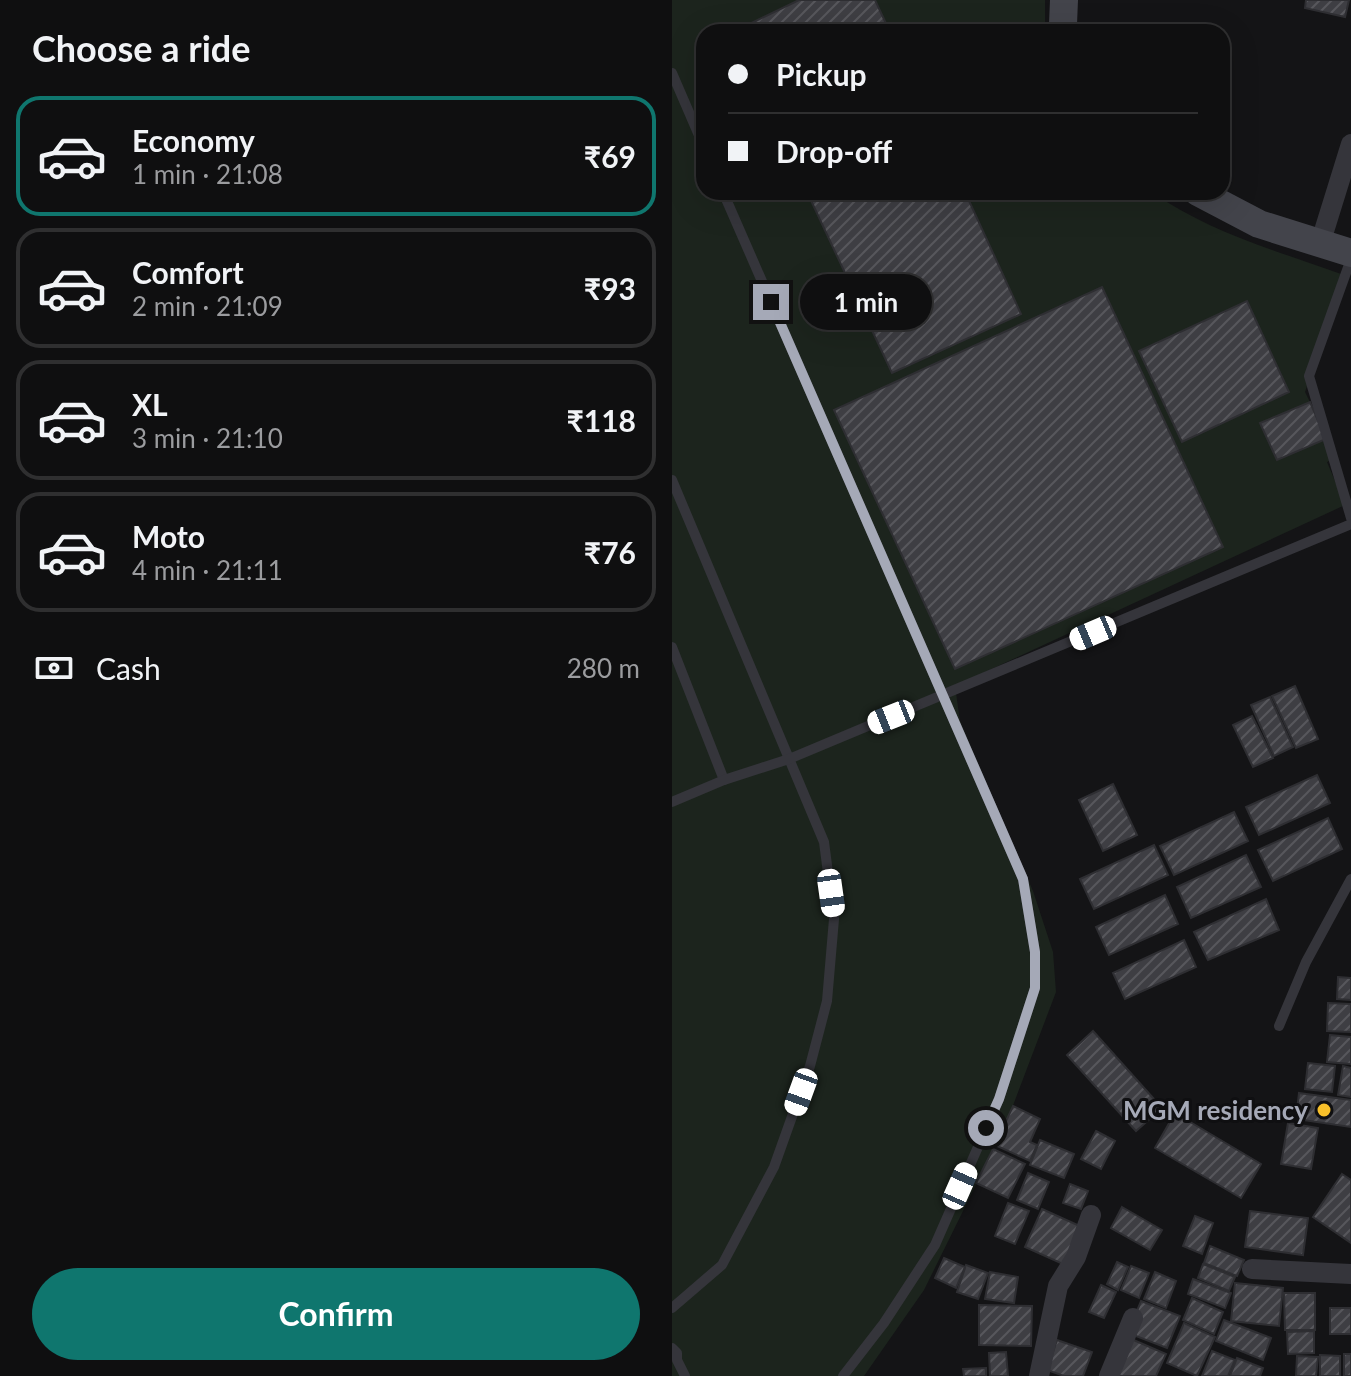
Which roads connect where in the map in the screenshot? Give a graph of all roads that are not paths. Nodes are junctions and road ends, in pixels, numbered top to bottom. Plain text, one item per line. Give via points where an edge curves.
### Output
1 (1064, 0) edge
2 (1063, 24) edge
3 (672, 73) edge
4 (696, 128) edge
5 (1351, 144) edge
6 (726, 200) edge
7 (1213, 200) edge
8 (1320, 244) junction
9 (1351, 256) edge
10 (672, 480) edge
11 (1351, 518) edge
12 (1351, 524) edge
13 (672, 647) edge
14 (942, 696) junction
15 (789, 759) junction
16 (724, 780) junction
17 (672, 802) edge
18 (1351, 879) edge
19 (1279, 1026) dead end
20 (1091, 1215) dead end
21 (1252, 1269) dead end
22 (1351, 1274) edge
23 (672, 1308) edge
24 (1133, 1318) dead end
25 (672, 1348) edge
26 (685, 1376) edge
27 (843, 1376) edge
28 (1039, 1376) edge
29 (1109, 1376) edge

1 - 2 street
3 - 4 lane
5 - 8 street
6 - 14 lane
7 - 8 street via 1259,224
8 - 9 street
9 - 11 lane via 1309,376
10 - 15 lane
12 - 14 lane
13 - 16 lane
14 - 15 lane
14 - 27 lane via 1023,879 1035,988 999,1099 935,1245
15 - 16 lane
15 - 23 lane via 824,842 834,919 827,1001 774,1167 722,1265
16 - 17 lane
18 - 19 lane
20 - 28 street via 1076,1257 1058,1286
21 - 22 street
24 - 29 street
25 - 26 lane

